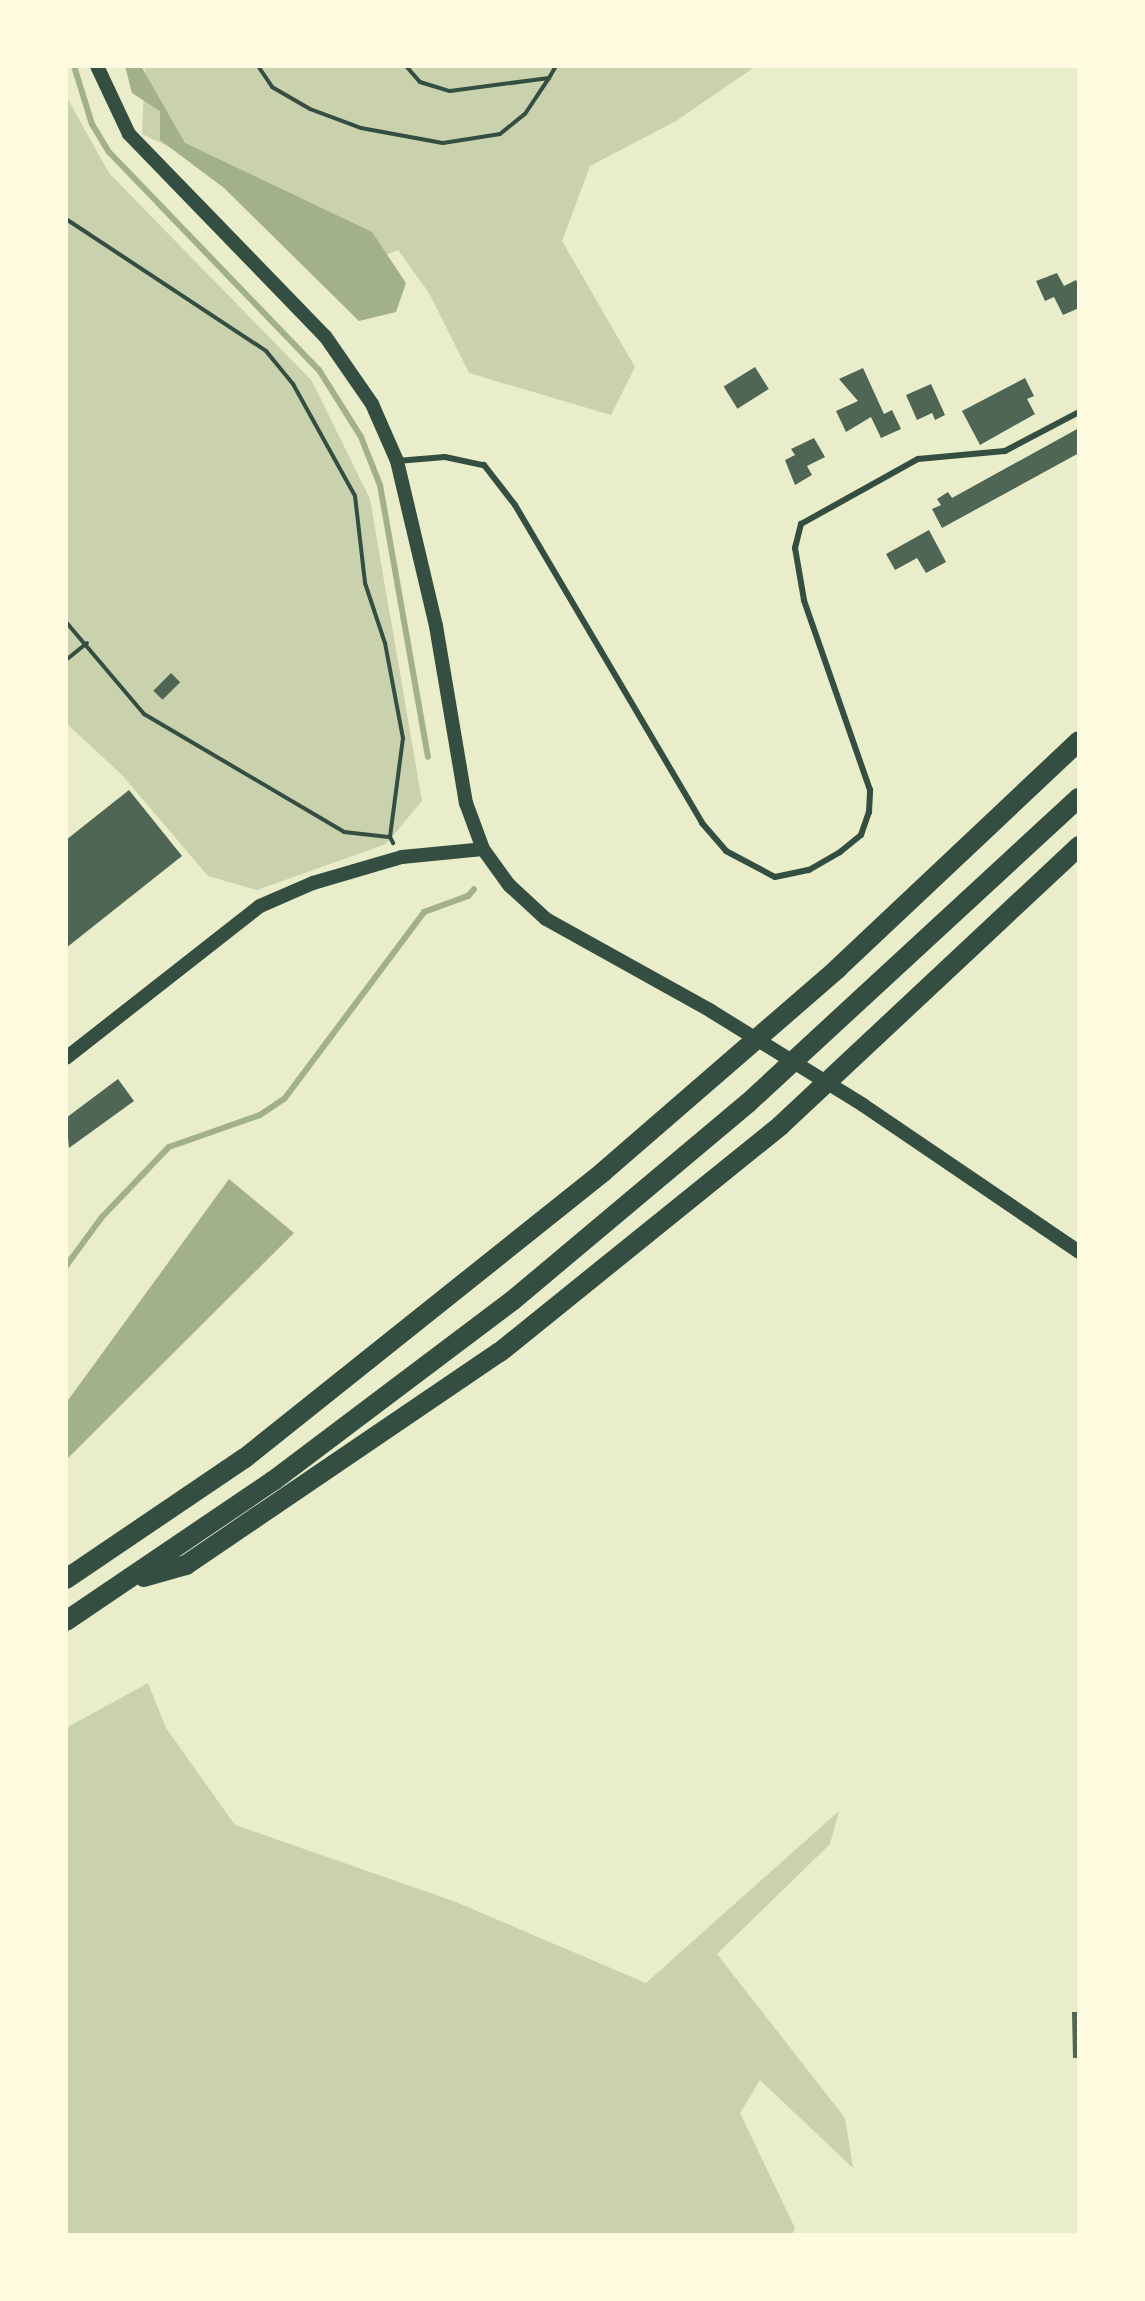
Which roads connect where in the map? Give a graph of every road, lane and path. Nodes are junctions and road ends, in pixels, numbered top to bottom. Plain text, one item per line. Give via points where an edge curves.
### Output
1 (97, 66) edge
2 (258, 66) edge
3 (406, 66) edge
4 (556, 66) edge
5 (549, 78) junction
6 (66, 219) edge
7 (1079, 412) edge
8 (397, 461) junction
9 (66, 622) edge
10 (87, 643) junction
11 (66, 660) edge
12 (1079, 741) edge
13 (1079, 798) edge
14 (390, 837) junction
15 (1079, 846) edge
16 (483, 849) junction
17 (402, 857) junction
18 (66, 1058) edge
19 (1079, 1252) edge
20 (66, 1579) edge
21 (129, 1581) junction
22 (66, 1621) edge

1 - 8 street via 129,134 325,336 372,404
2 - 5 path via 272,87 310,109 361,128 443,143 500,134 525,114
3 - 5 path via 434,90
4 - 5 path
6 - 14 path via 266,351 293,384 355,496 365,583 385,643 403,738
7 - 8 lane via 1005,451 918,459 801,524 795,548 804,600 870,790 869,812 861,835 840,852 809,870 775,877 726,851 702,823 515,505 484,465 445,457
8 - 16 street via 436,626 466,803
9 - 10 path
10 - 11 path
10 - 14 path via 144,714 344,832
12 - 20 highway via 711,1080 245,1458
13 - 21 highway via 823,1036 634,1202 414,1377
14 - 17 path
15 - 21 highway via 780,1126 500,1352 186,1565
16 - 17 street
16 - 19 street via 509,885 546,919 850,1097
17 - 18 street via 313,883 260,906
21 - 22 highway

